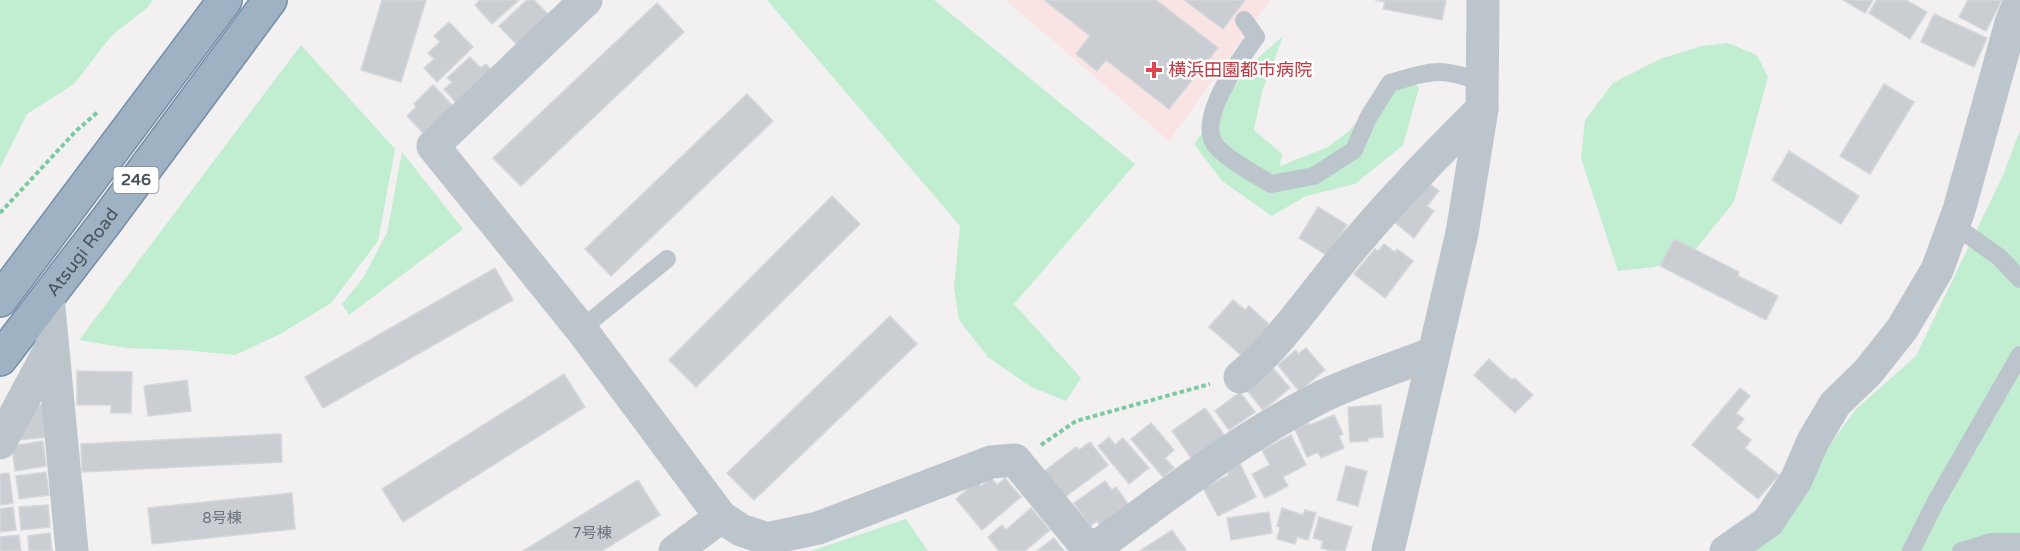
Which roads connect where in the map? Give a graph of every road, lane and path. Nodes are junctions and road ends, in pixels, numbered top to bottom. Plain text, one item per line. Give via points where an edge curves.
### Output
1 (225, 0) edge
2 (270, 0) edge
3 (586, 0) edge
4 (1483, 0) edge
5 (2020, 2) edge
6 (1244, 20) dead end
7 (1482, 96) junction
8 (100, 110) dead end
9 (0, 213) edge
10 (1954, 225) junction
11 (667, 259) dead end
12 (2020, 279) edge
13 (48, 297) junction
14 (0, 300) edge
15 (581, 329) junction
16 (52, 346) junction
17 (1434, 352) junction
18 (2020, 356) edge
19 (0, 359) edge
20 (1240, 377) joint
21 (0, 443) edge
22 (1015, 460) junction
23 (721, 516) junction
24 (2020, 542) edge
25 (1104, 547) edge
26 (72, 551) edge
27 (675, 551) edge
28 (1388, 551) edge
29 (1726, 551) edge
30 (1911, 551) edge
31 (1961, 551) edge

1 - 14 highway, Atsugi Road / 246
2 - 13 highway, Atsugi Road / 246
3 - 15 street via 433,146
4 - 7 street
5 - 10 street
6 - 7 lane via 1256,37 1217,99 1211,128 1214,143 1238,164 1271,183 1314,176 1354,150 1390,83 1434,71 1457,73
7 - 17 street via 1462,232
7 - 20 street via 1263,356
8 - 9 path
10 - 12 lane via 1999,257
10 - 29 street via 1937,270 1902,329 1868,372 1835,404 1796,480 1768,522
11 - 15 lane
13 - 16 street
13 - 19 highway, Atsugi Road / 246
15 - 23 street
16 - 21 street
16 - 26 street
17 - 25 street via 1325,395 1258,432 1194,475
17 - 28 street
18 - 30 lane
20 - 22 path via 1076,421
22 - 23 street via 991,462 818,528 777,537 741,530
22 - 25 street via 1085,544
23 - 27 street
24 - 31 lane via 1991,542

